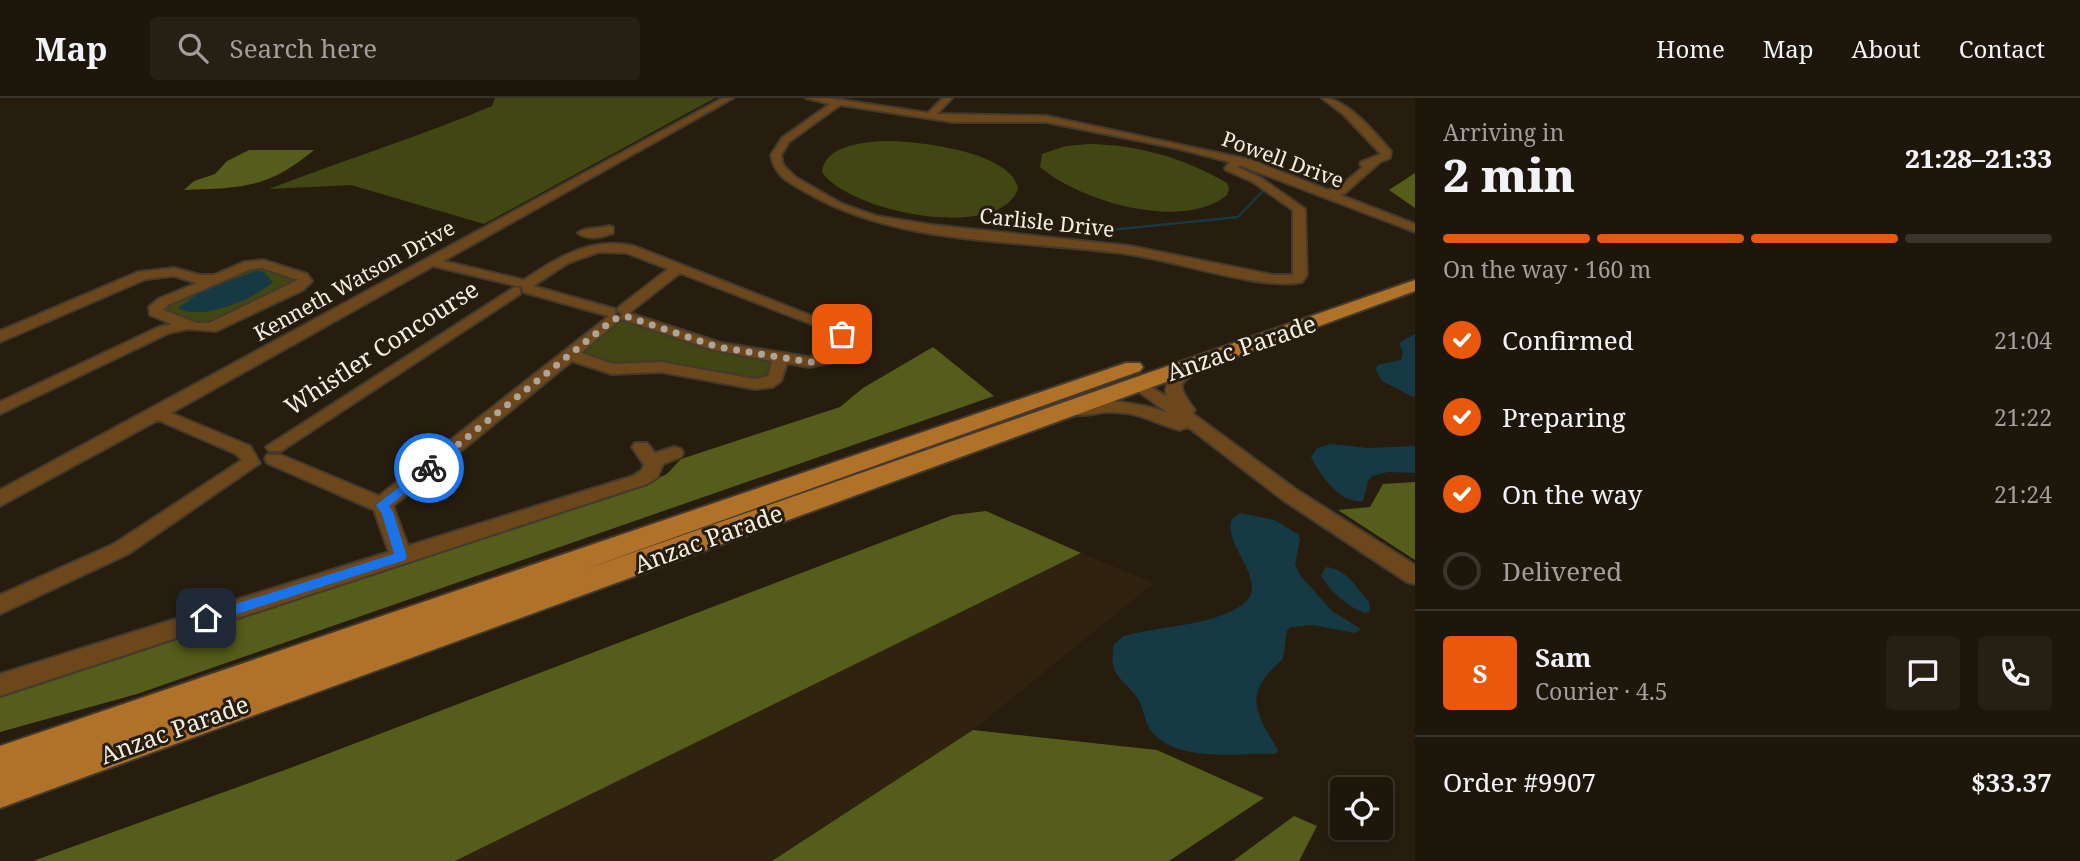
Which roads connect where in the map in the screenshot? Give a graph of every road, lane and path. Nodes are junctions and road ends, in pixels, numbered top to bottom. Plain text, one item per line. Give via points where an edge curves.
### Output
1 (729, 98) edge
2 (810, 98) edge
3 (948, 98) edge
4 (1326, 98) edge
5 (838, 102) junction
6 (930, 116) junction
7 (1207, 152) junction
8 (1247, 162) junction
9 (1234, 163) junction
10 (1257, 177) junction
11 (1301, 183) junction
12 (1286, 186) junction
13 (1328, 195) junction
14 (1415, 230) edge
15 (438, 264) junction
16 (679, 267) junction
17 (1415, 269) edge
18 (198, 282) junction
19 (1415, 285) edge
20 (520, 287) junction
21 (619, 314) junction
22 (168, 324) junction
23 (0, 337) edge
24 (570, 355) junction
25 (781, 358) junction
26 (1199, 362) junction
27 (1126, 382) junction
28 (0, 409) edge
29 (161, 410) junction
30 (1057, 413) junction
31 (674, 453) dead end
32 (262, 455) junction
33 (1248, 465) junction
34 (0, 499) edge
35 (382, 505) junction
36 (401, 557) junction
37 (1415, 576) edge
38 (0, 605) edge
39 (0, 685) edge
40 (0, 762) edge
41 (0, 791) edge

1 - 15 street, Kenneth Watson Drive
2 - 5 street
3 - 6 street
4 - 13 street via 1348,113 1387,155
5 - 6 street
5 - 10 street, Carlisle Drive via 779,147 776,155 778,166 791,179 838,206 894,223 1130,250 1273,279 1297,279 1299,209
6 - 7 street, Powell Drive via 1046,119
7 - 8 street, Powell Drive
7 - 9 street
8 - 9 street
8 - 11 street, Powell Drive
9 - 10 street, Carlisle Drive via 1232,169
10 - 12 street
11 - 12 street
11 - 13 street, Powell Drive
12 - 13 street
13 - 14 street, Powell Drive
15 - 20 street
15 - 29 street, Kenneth Watson Drive
16 - 20 street, Whistler Concourse via 597,236
16 - 21 street
16 - 25 street, Whistler Concourse via 843,335 844,340 825,360 812,363
17 - 27 main road, Anzac Parade
18 - 22 street via 155,308
18 - 22 street via 249,265 273,267 303,277 304,282 222,325
18 - 23 street via 177,272 143,275
19 - 26 main road, Anzac Parade
20 - 21 street
20 - 32 street, Whistler Concourse
21 - 24 street
21 - 25 street via 710,345
22 - 28 street
24 - 25 street via 612,369 662,367 755,384 775,378
24 - 35 street
26 - 27 main road, Anzac Parade
26 - 33 street via 1175,380 1174,396
27 - 30 main road, Anzac Parade
27 - 33 street
27 - 40 main road, Anzac Parade
29 - 32 street
29 - 34 street, Kenneth Watson Drive
30 - 33 street via 1112,406 1150,411
30 - 41 main road, Anzac Parade
31 - 36 street via 647,454 653,471 640,480
32 - 35 street
32 - 38 street, Whistler Concourse via 112,554
33 - 37 street
35 - 36 street
36 - 39 street

